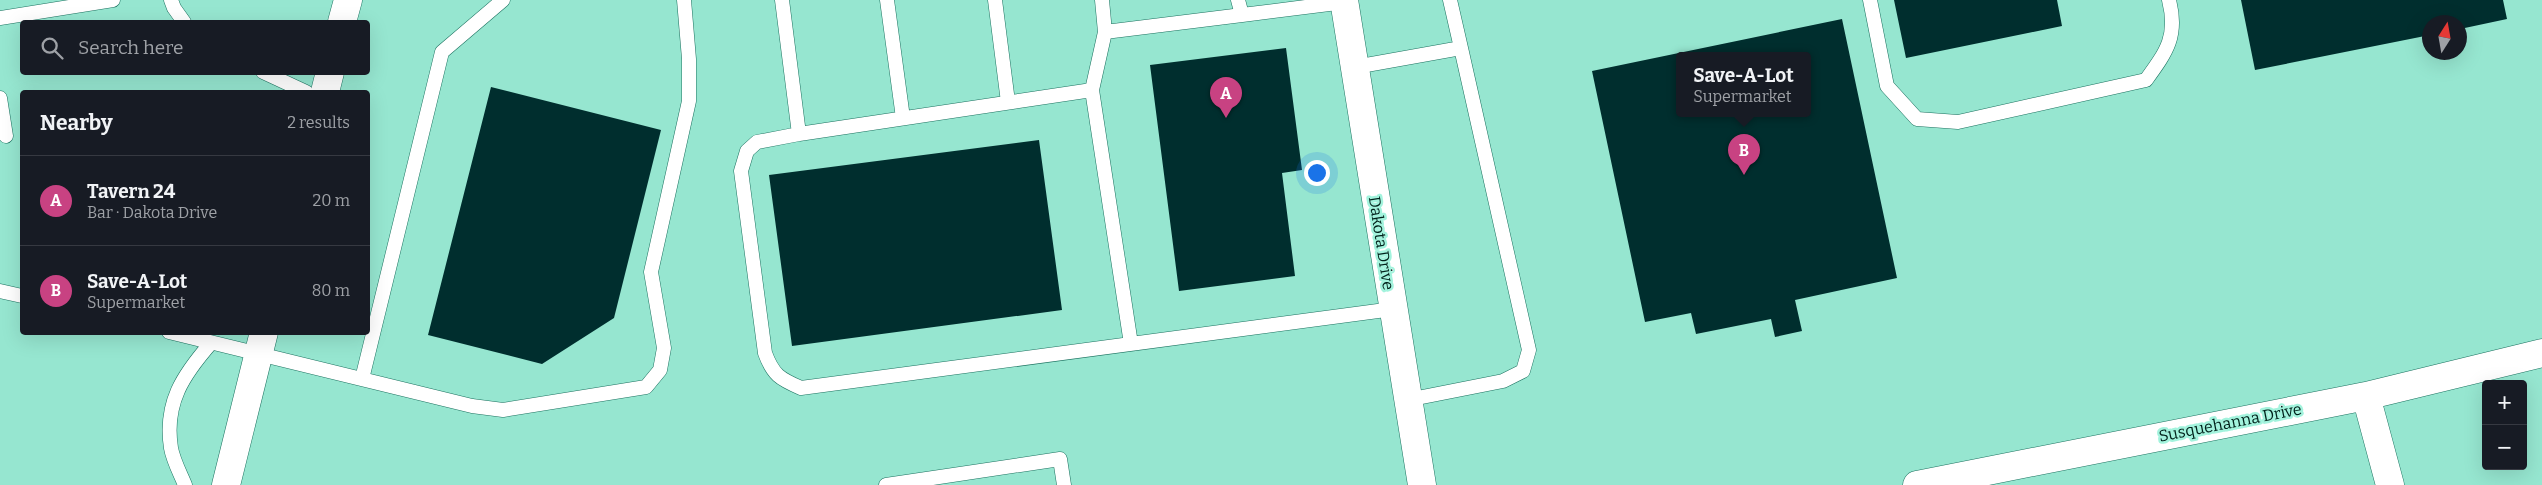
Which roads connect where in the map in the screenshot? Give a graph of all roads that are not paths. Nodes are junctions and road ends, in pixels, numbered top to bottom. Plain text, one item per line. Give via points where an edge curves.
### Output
1 (113, 0) edge
2 (171, 0) edge
3 (348, 0) edge
4 (503, 0) edge
5 (684, 0) edge
6 (782, 0) edge
7 (887, 0) edge
8 (995, 0) edge
9 (1102, 0) edge
10 (1238, 0) edge
11 (1450, 0) edge
12 (1870, 0) edge
13 (2169, 0) edge
14 (1344, 1) edge
15 (1242, 15) junction
16 (0, 18) edge
17 (183, 20) edge
18 (343, 20) edge
19 (1105, 32) junction
20 (1461, 48) junction
21 (1355, 67) junction
22 (269, 75) edge
23 (329, 75) edge
24 (302, 90) edge
25 (326, 90) edge
26 (1092, 90) junction
27 (0, 98) edge
28 (1008, 102) junction
29 (903, 118) junction
30 (799, 134) junction
31 (6, 136) dead end
32 (0, 290) edge
33 (20, 295) edge
34 (1393, 309) junction
35 (180, 335) edge
36 (211, 343) junction
37 (261, 343) edge
38 (1131, 344) junction
39 (2542, 353) edge
40 (362, 379) junction
41 (2366, 396) junction
42 (1407, 400) junction
43 (185, 485) edge
44 (226, 485) edge
45 (886, 485) edge
46 (1064, 485) edge
47 (1422, 485) edge
48 (1917, 485) edge
49 (2390, 485) edge

1 - 16 lane
2 - 17 lane
3 - 18 street
4 - 40 lane via 442,52
5 - 40 lane via 689,101 651,272 664,348 660,370 646,387 503,410 472,406
6 - 30 lane
7 - 29 lane
8 - 28 lane
9 - 19 lane
10 - 15 lane
11 - 20 lane
12 - 13 lane via 1886,86 1917,119 1958,122 2146,80 2165,54 2174,21
14 - 15 lane
14 - 21 street, Dakota Drive
15 - 19 lane
19 - 26 lane
20 - 21 lane
20 - 42 lane via 1529,350 1523,371 1503,381
21 - 34 street, Dakota Drive
22 - 24 lane
23 - 25 street
26 - 28 lane
26 - 38 lane
27 - 31 lane
28 - 29 lane
29 - 30 lane
30 - 38 lane via 757,142 747,151 741,171 765,352 770,367 781,380 801,388
32 - 33 lane
34 - 38 lane
34 - 42 street, Dakota Drive
35 - 36 lane
36 - 37 lane
36 - 43 lane via 186,372 171,408 171,449
37 - 40 lane
37 - 44 street
39 - 41 street, Susquehanna Drive
41 - 48 street, Susquehanna Drive
41 - 49 street
42 - 47 street, Dakota Drive
45 - 46 lane via 1060,459

